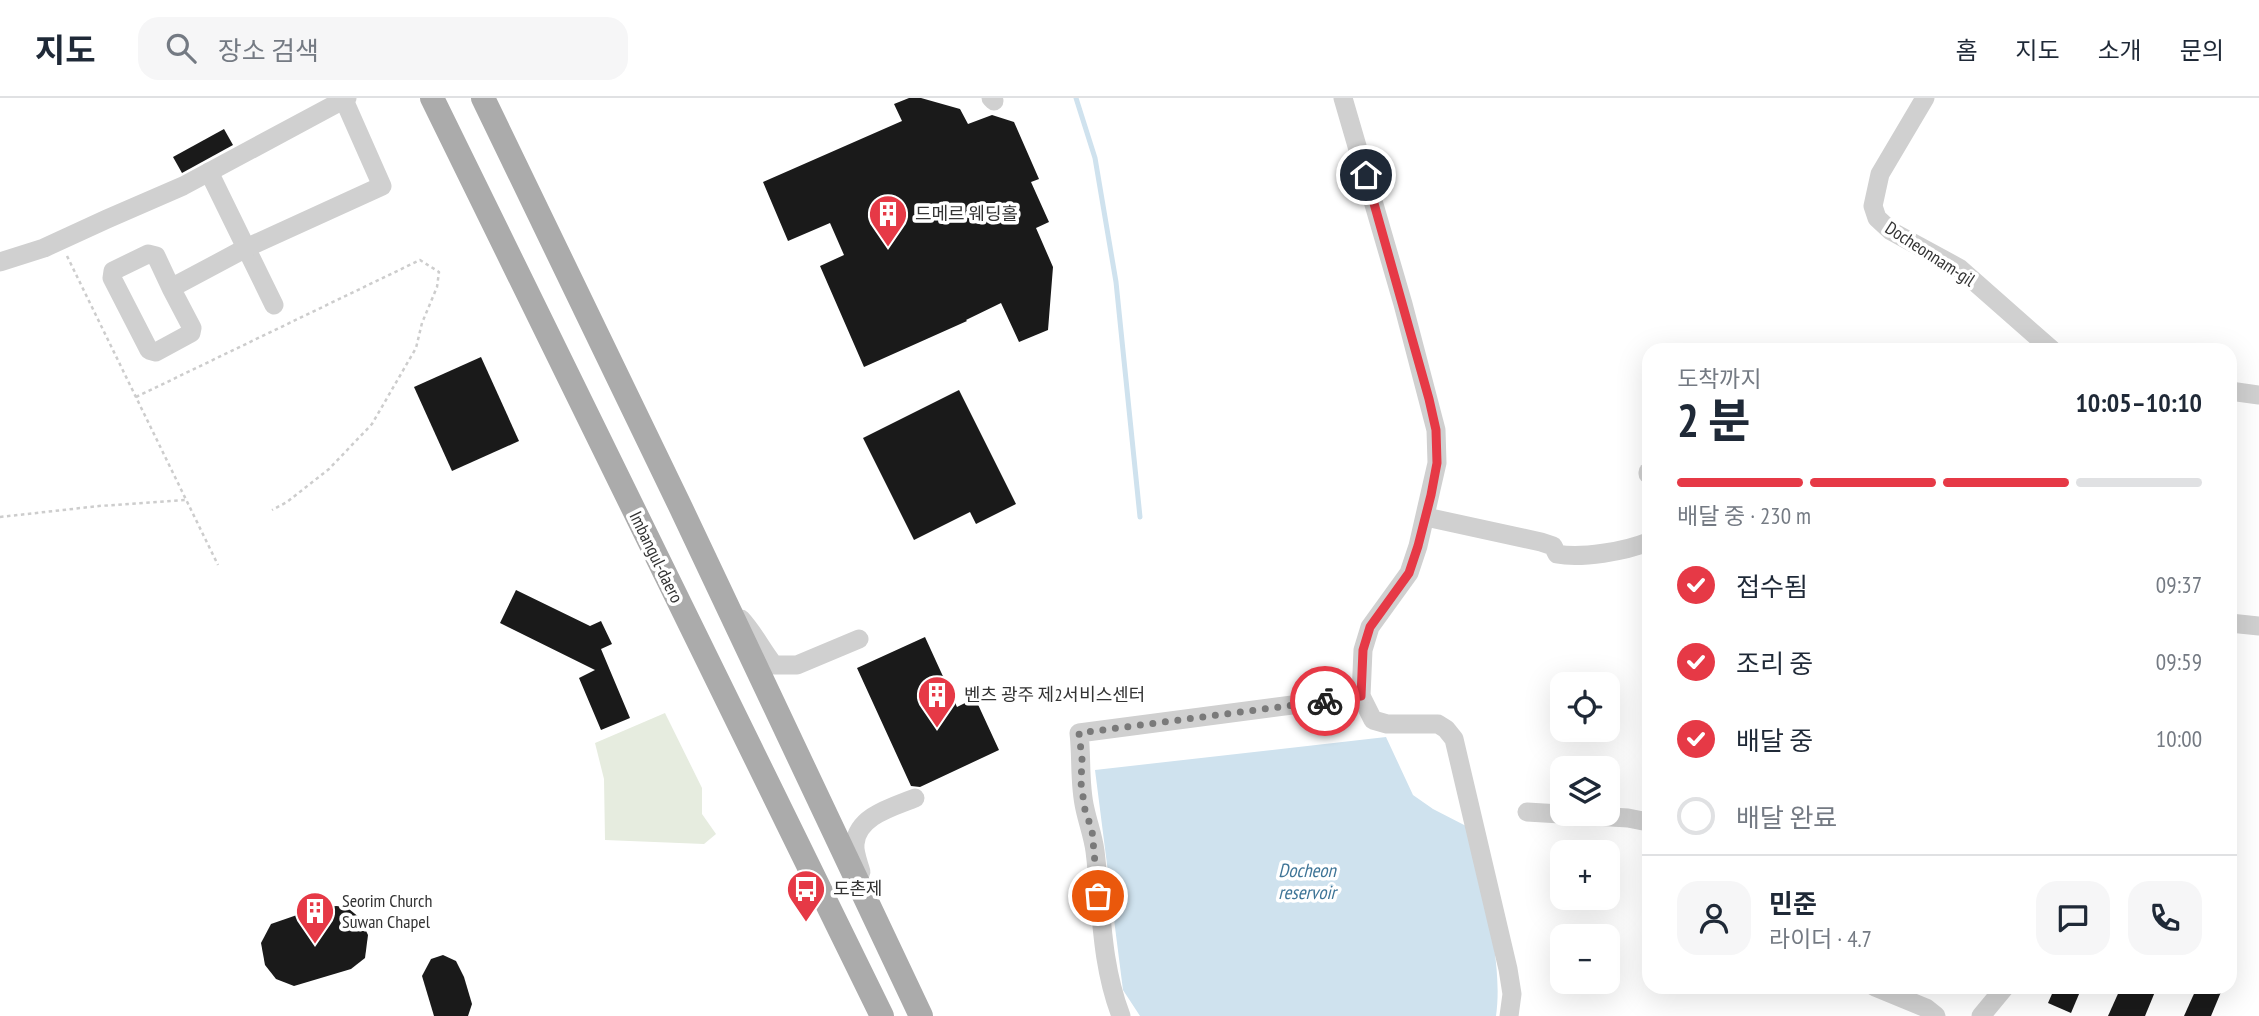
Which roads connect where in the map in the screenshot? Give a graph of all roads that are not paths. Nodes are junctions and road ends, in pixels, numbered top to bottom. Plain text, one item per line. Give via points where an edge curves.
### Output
1 (432, 98) edge
2 (483, 98) edge
3 (1343, 98) edge
4 (1925, 98) edge
5 (346, 99) edge
6 (209, 172) junction
7 (246, 248) junction
8 (0, 262) edge
9 (171, 288) junction
10 (274, 305) dead end
11 (2044, 343) edge
12 (2237, 392) edge
13 (2259, 395) edge
14 (1426, 517) junction
15 (1642, 543) edge
16 (727, 605) junction
17 (2237, 624) edge
18 (2259, 626) edge
19 (859, 639) dead end
20 (1361, 696) junction
21 (915, 798) dead end
22 (1527, 812) dead end
23 (1642, 821) edge
24 (870, 907) junction
25 (1892, 994) edge
26 (1999, 994) edge
27 (882, 1016) edge
28 (921, 1016) edge
29 (1121, 1016) edge
30 (1509, 1016) edge
31 (1936, 1016) edge
32 (1981, 1016) edge

1 - 27 main road, Imbangul-daero
2 - 16 main road
3 - 14 street via 1436,430 1437,463
4 - 11 street, Docheonnam-gil via 1880,174 1873,206 1877,218 1891,232 1959,268
5 - 6 street
5 - 7 street via 382,186
6 - 7 street
6 - 8 street via 44,248
7 - 9 street
7 - 10 street
9 - 9 street via 191,334 156,352 149,350 112,278 113,271 148,254 156,256
12 - 13 street
14 - 15 street via 1541,542 1553,546 1557,554 1569,556
14 - 20 street via 1409,573 1370,627 1363,650
16 - 19 street via 774,665 797,665
16 - 24 main road
17 - 18 street
20 - 29 street via 1079,733 1081,783 1095,851 1105,958
20 - 30 street via 1373,720 1438,724 1454,739 1508,969
21 - 24 street via 871,817 859,830 855,845
22 - 23 street
24 - 28 main road
25 - 31 street
26 - 32 street

